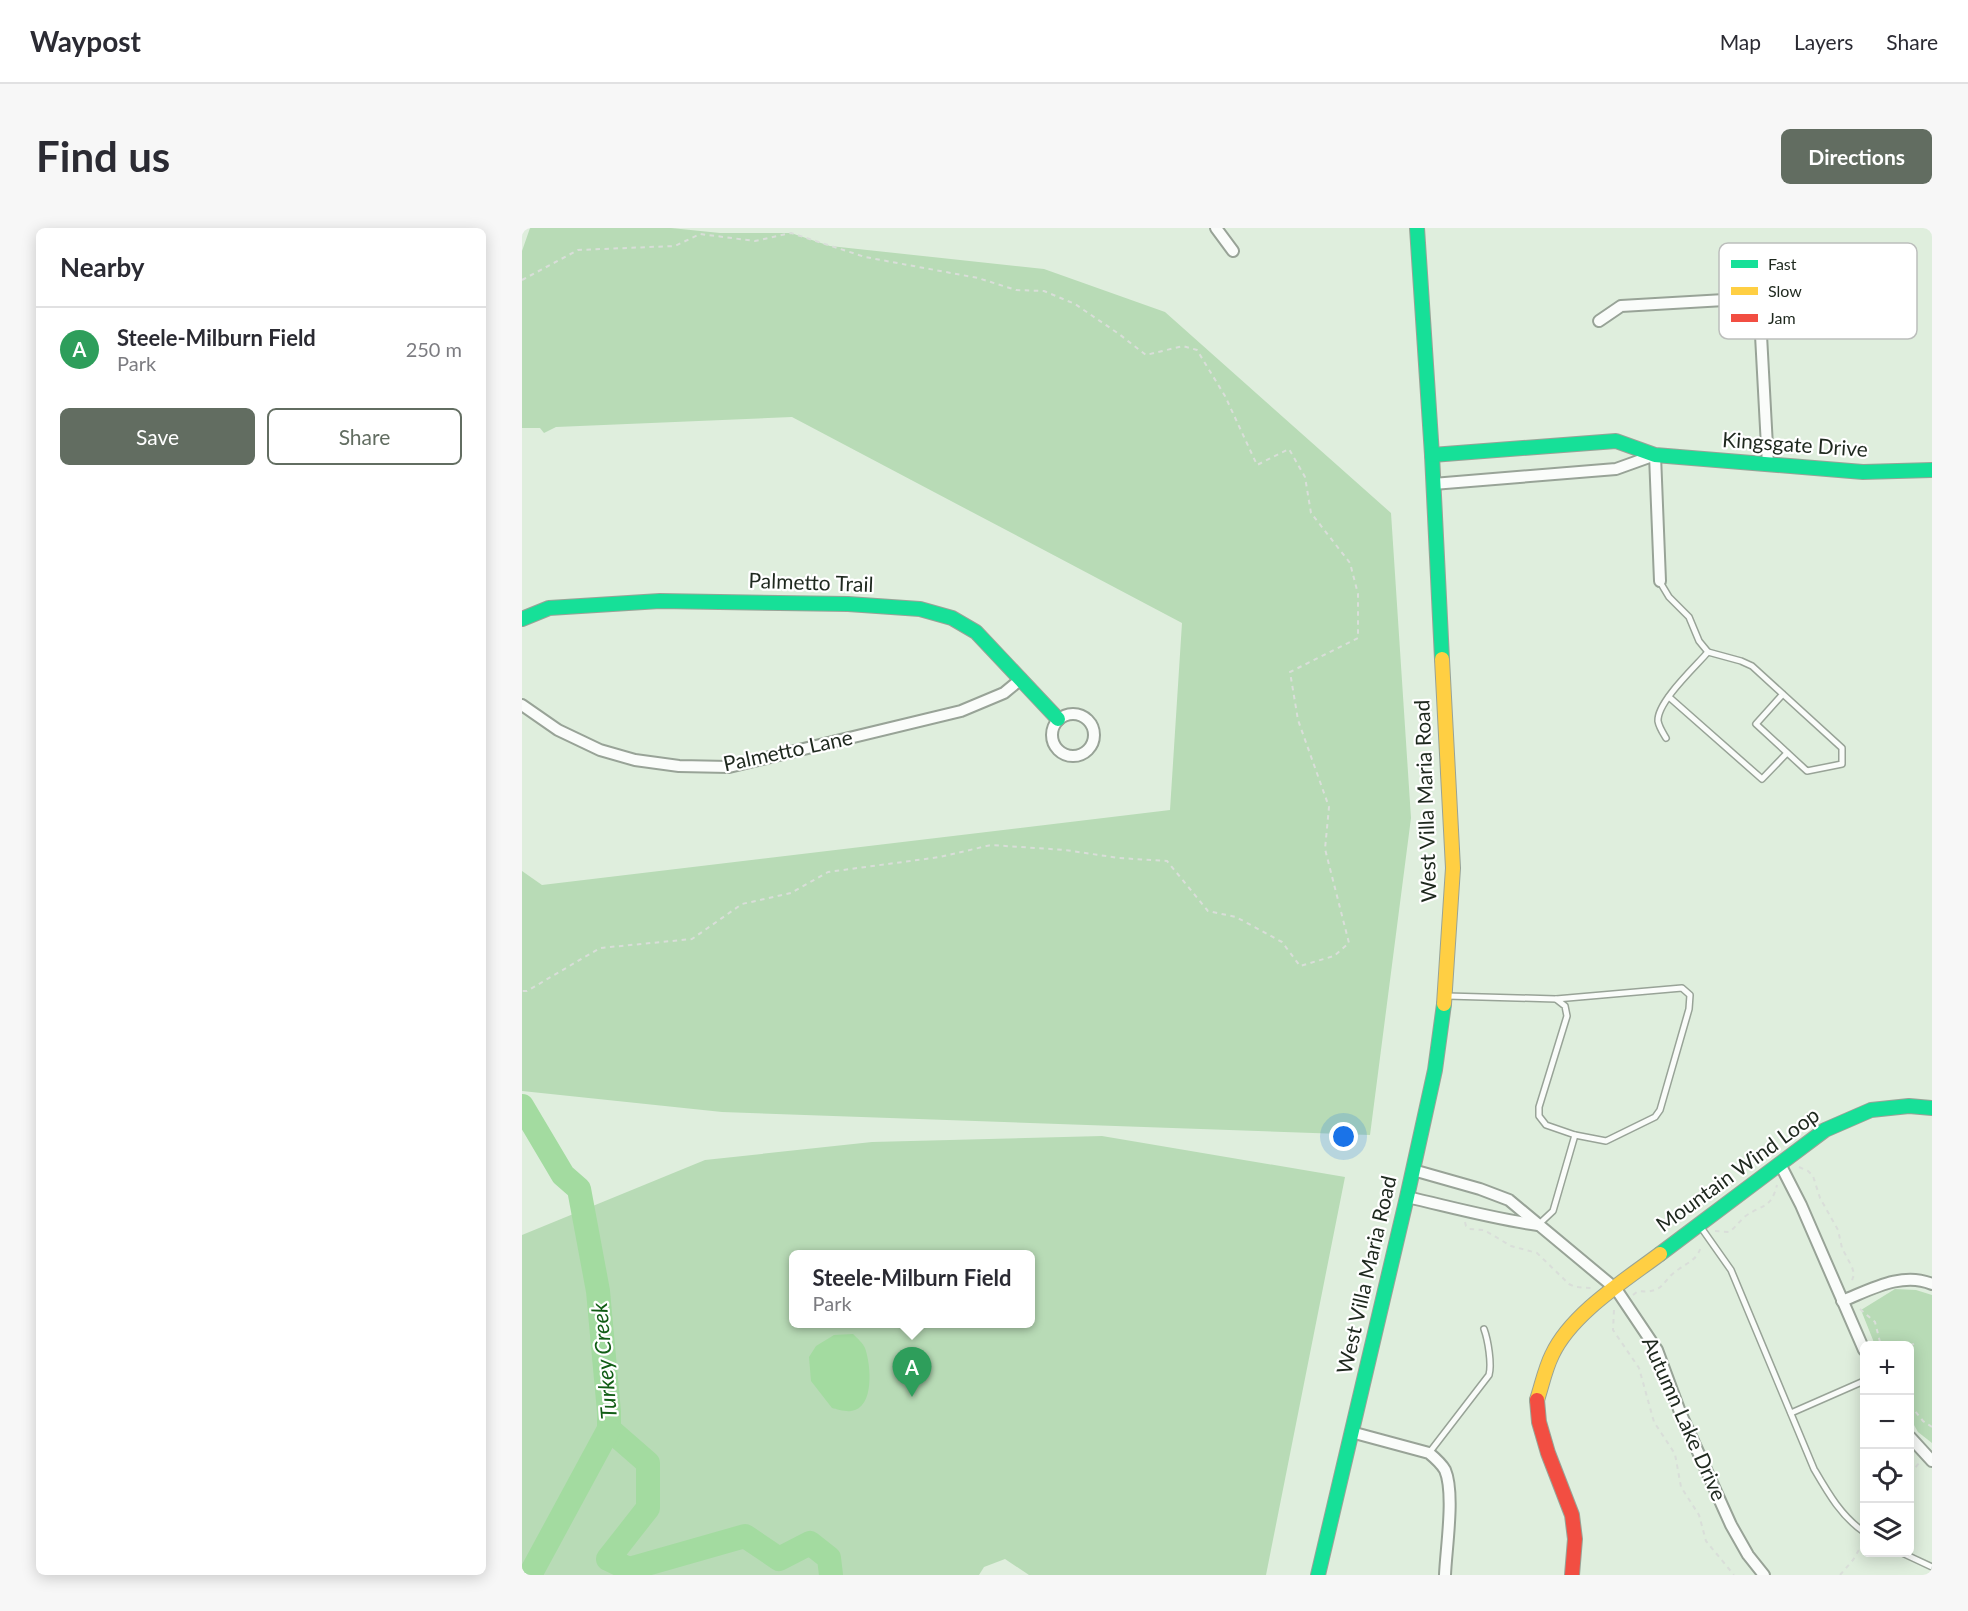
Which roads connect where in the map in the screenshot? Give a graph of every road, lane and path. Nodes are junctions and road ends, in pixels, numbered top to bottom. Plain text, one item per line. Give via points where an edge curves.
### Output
1 (1216, 228) edge
2 (1416, 228) edge
3 (1233, 251) dead end
4 (522, 280) edge
5 (1719, 300) edge
6 (1599, 321) dead end
7 (1761, 339) edge
8 (1432, 454) junction
9 (1655, 455) junction
10 (1768, 465) junction
11 (1932, 470) edge
12 (1433, 484) junction
13 (1660, 581) joint
14 (522, 619) edge
15 (1708, 652) junction
16 (1021, 679) junction
17 (1783, 694) junction
18 (1669, 697) junction
19 (522, 705) edge
20 (1058, 719) junction
21 (1666, 738) dead end
22 (1787, 753) junction
23 (522, 991) edge
24 (1445, 996) junction
25 (1556, 999) junction
26 (1932, 1108) edge
27 (1575, 1135) junction
28 (1783, 1169) junction
29 (1413, 1170) junction
30 (1407, 1197) junction
31 (1466, 1210) junction
32 (1538, 1225) junction
33 (1699, 1225) junction
34 (1708, 1236) junction
35 (1932, 1284) edge
36 (1616, 1289) junction
37 (1855, 1296) junction
38 (1604, 1298) junction
39 (1842, 1301) junction
40 (1625, 1302) junction
41 (1615, 1310) junction
42 (1484, 1329) dead end
43 (1860, 1341) edge
44 (1880, 1341) edge
45 (1860, 1384) edge
46 (1914, 1410) edge
47 (1791, 1413) junction
48 (1932, 1427) edge
49 (1351, 1432) junction
50 (1914, 1441) edge
51 (1429, 1453) junction
52 (1932, 1461) edge
53 (1860, 1529) edge
54 (1860, 1547) edge
55 (1911, 1557) edge
56 (1932, 1567) edge
57 (1318, 1575) edge
58 (1444, 1575) edge
59 (1572, 1575) edge
60 (1734, 1575) edge
61 (1764, 1575) edge
62 (1840, 1575) edge

1 - 3 street
2 - 8 street, West Villa Maria Road
4 - 23 path via 578,250 675,246 700,234 755,241 791,233 864,257 978,278 1016,290 1044,291 1075,304 1146,355 1183,346 1197,350 1257,465 1289,449 1305,477 1311,513 1350,563 1358,594 1358,638 1290,672 1298,720 1329,807 1325,849 1349,943 1334,956 1300,966 1282,942 1236,917 1208,911 1167,861 991,845 940,857 828,873 790,892 742,904 692,939 600,948
5 - 6 street via 1621,306
7 - 10 street
8 - 9 street, Kingsgate Drive via 1616,441
8 - 12 street, West Villa Maria Road
9 - 10 street, Kingsgate Drive
9 - 12 street, Kingsgate Drive via 1616,469
9 - 13 street
10 - 11 street, Kingsgate Drive via 1863,472
12 - 24 street, West Villa Maria Road via 1453,868
13 - 15 lane via 1669,597 1689,617
14 - 16 street, Palmetto Trail via 549,608 660,601 920,609 952,618 976,632
15 - 17 lane via 1752,666
15 - 18 lane
16 - 19 street, Palmetto Lane via 1004,693 961,711 729,767 679,766 600,750 558,730
16 - 20 street, Palmetto Trail
17 - 22 lane via 1756,724
17 - 22 lane via 1842,748 1842,764 1807,771
18 - 21 lane via 1659,713 1658,724
18 - 22 lane via 1762,779
20 - 20 street via 1052,737 1061,753 1070,756 1088,751 1095,733 1092,724 1076,714
24 - 25 lane
24 - 29 street, West Villa Maria Road via 1435,1070
25 - 27 lane via 1565,1006 1567,1016 1539,1116 1546,1125
25 - 27 lane via 1682,988 1690,995 1660,1110 1654,1117 1606,1141
26 - 28 street, Mountain Wind Loop via 1871,1110 1825,1130
27 - 32 lane via 1553,1211
28 - 33 street, Mountain Wind Loop
28 - 34 path via 1769,1204 1746,1216 1729,1232 1715,1231
28 - 37 path via 1797,1166 1813,1176 1852,1268 1851,1287
28 - 39 street
29 - 30 street, West Villa Maria Road
29 - 32 street, Autumn Lake Drive via 1509,1200
30 - 31 street
30 - 49 street, West Villa Maria Road
31 - 32 street via 1498,1220
31 - 38 path via 1465,1223 1469,1229 1484,1230 1511,1246 1537,1253 1569,1284 1594,1288
32 - 36 street, Autumn Lake Drive
33 - 34 lane
33 - 36 street, Mountain Wind Loop
34 - 40 path via 1696,1258 1677,1270 1666,1284 1652,1291 1638,1291
34 - 47 lane via 1731,1270
35 - 37 street via 1896,1280
36 - 38 street, Mountain Wind Loop
36 - 40 street, Autumn Lake Drive
37 - 39 street
37 - 44 path via 1861,1310 1875,1322
38 - 41 path
38 - 59 street, Mountain Wind Loop via 1568,1330 1552,1355 1537,1400 1548,1454 1572,1515
39 - 43 street
40 - 41 path
40 - 61 street, Autumn Lake Drive via 1657,1350 1731,1525
41 - 60 path via 1613,1330 1639,1368 1654,1422 1675,1454 1681,1487 1696,1508 1706,1541
42 - 51 lane via 1489,1376
45 - 47 lane
46 - 48 path
47 - 53 lane via 1814,1470 1832,1501
49 - 51 street
49 - 57 street, West Villa Maria Road
50 - 52 street
51 - 58 street via 1445,1470 1450,1486
54 - 62 path
55 - 56 lane

